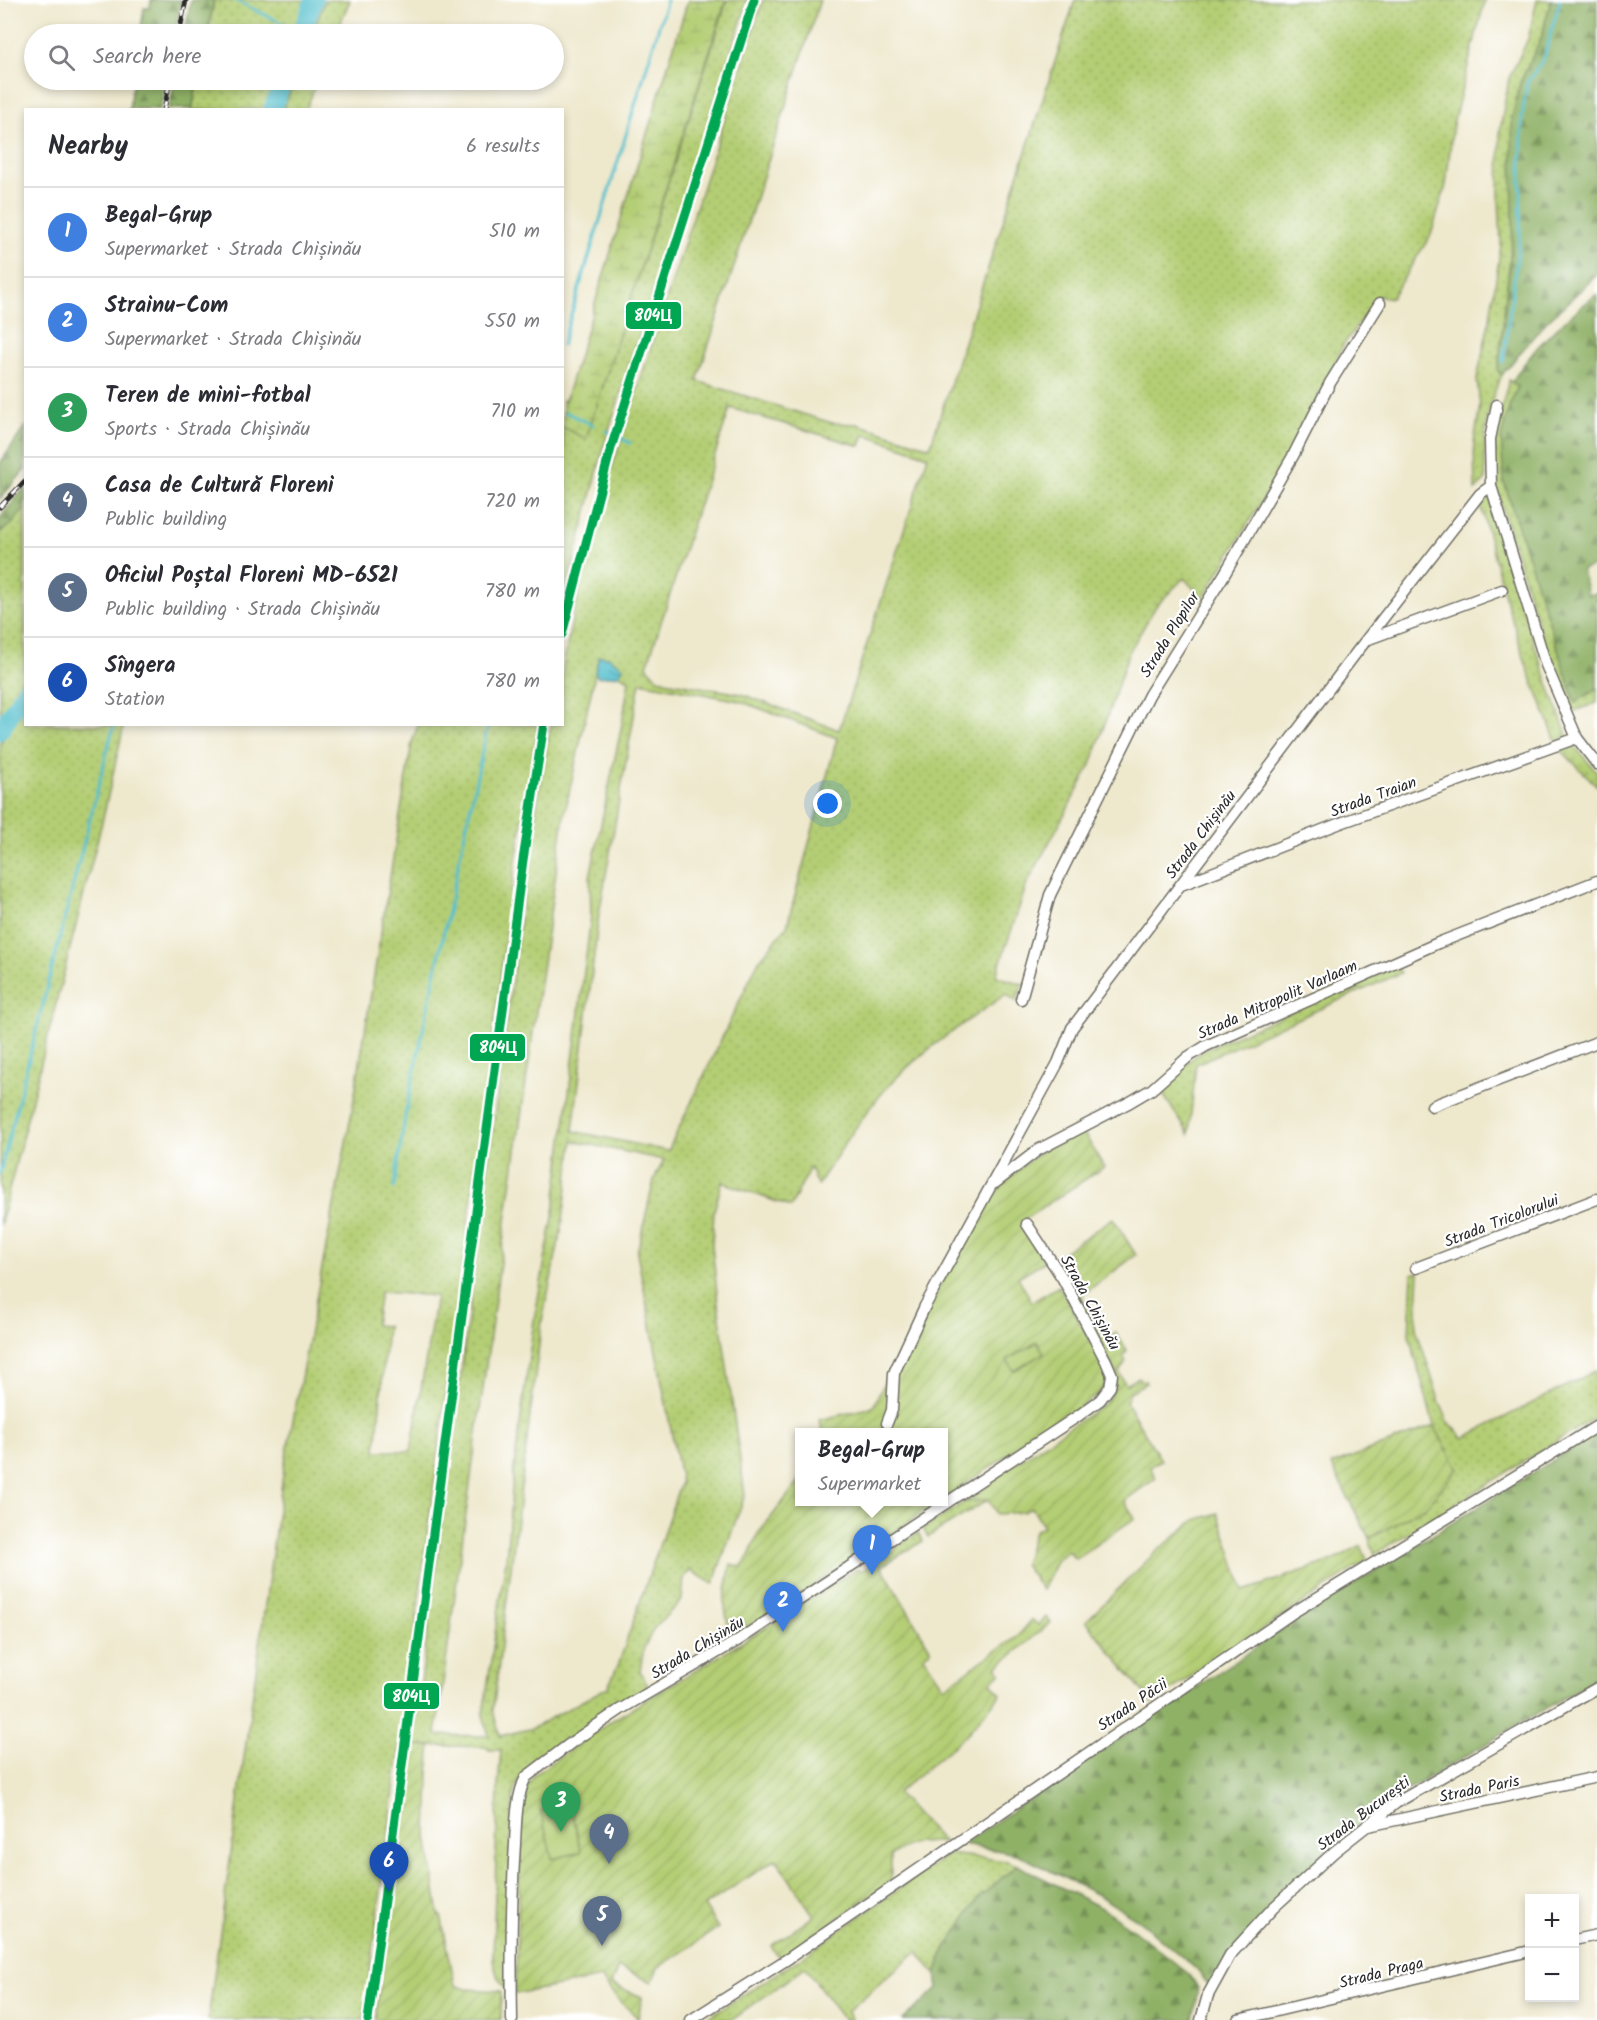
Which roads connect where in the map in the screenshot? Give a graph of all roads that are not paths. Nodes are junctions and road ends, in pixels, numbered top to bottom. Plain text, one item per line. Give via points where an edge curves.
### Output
1 (1380, 303) dead end
2 (1497, 405) dead end
3 (1491, 486) junction
4 (1502, 590) dead end
5 (1366, 640) junction
6 (1577, 738) junction
7 (1597, 764) edge
8 (1597, 881) edge
9 (1180, 885) junction
10 (1021, 999) dead end
11 (1597, 1042) edge
12 (1432, 1106) dead end
13 (992, 1186) junction
14 (1597, 1199) edge
15 (1027, 1224) dead end
16 (1416, 1268) dead end
17 (887, 1423) dead end
18 (1597, 1426) edge
19 (948, 1504) edge
20 (944, 1506) edge
21 (1597, 1688) edge
22 (1597, 1777) edge
23 (1366, 1826) junction
24 (1597, 1935) edge
25 (1579, 1939) edge
26 (1525, 1952) edge
27 (512, 2020) edge
28 (692, 2020) edge
29 (1201, 2020) edge
30 (1238, 2020) edge

1 - 10 street, Strada Plopilor via 1330,383 1230,565 1149,695 1050,895
2 - 3 street via 1490,439
3 - 5 street, Strada Chișinău via 1480,494
3 - 6 street via 1546,665
4 - 5 street
5 - 9 street, Strada Chișinău
6 - 7 street
6 - 9 street, Strada Traian
8 - 13 street, Strada Mitropolit Varlaam via 1438,943 1206,1046 1152,1089 1038,1150
9 - 13 street, Strada Chișinău via 1072,1028 1058,1063
11 - 12 street
13 - 17 street, Strada Chișinău via 950,1258 894,1373 892,1410
14 - 16 street, Strada Tricolorului
15 - 19 street, Strada Chișinău via 1063,1279 1106,1361 1112,1375 1110,1387 1078,1416
18 - 28 street, Strada Păcii via 1294,1612 789,1958
20 - 27 street, Strada Chișinău via 737,1641 621,1710 526,1777 516,1821 511,1894
21 - 23 street, Strada București via 1434,1779
22 - 23 street, Strada Paris
23 - 29 street, Strada București via 1281,1900 1230,1955 1208,1995
24 - 25 street
26 - 30 street, Strada Praga

